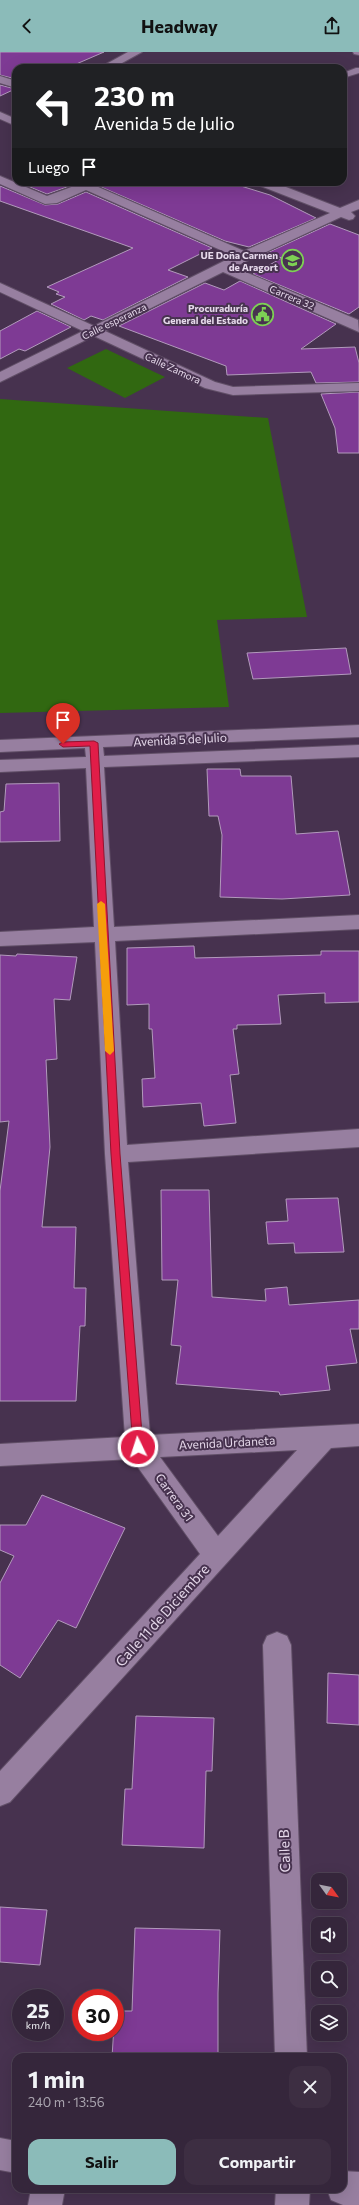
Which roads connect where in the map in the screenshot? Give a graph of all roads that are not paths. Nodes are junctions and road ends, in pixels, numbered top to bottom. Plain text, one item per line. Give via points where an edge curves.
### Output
1 (137, 52) edge
2 (112, 64) edge
3 (359, 70) edge
4 (347, 74) edge
5 (0, 78) edge
6 (12, 83) edge
7 (0, 115) edge
8 (12, 121) edge
9 (0, 180) edge
10 (12, 185) edge
11 (14, 186) edge
12 (86, 186) edge
13 (95, 186) edge
14 (272, 186) edge
15 (359, 204) edge
16 (342, 213) junction
17 (359, 220) edge
18 (244, 256) junction
19 (223, 267) junction
20 (0, 286) edge
21 (359, 328) edge
22 (92, 331) junction
23 (0, 378) edge
24 (359, 387) edge
25 (359, 730) edge
26 (0, 746) edge
27 (359, 751) edge
28 (94, 753) junction
29 (0, 766) edge
30 (359, 922) edge
31 (103, 935) junction
32 (0, 939) edge
33 (359, 1138) edge
34 (116, 1154) junction
35 (359, 1436) edge
36 (324, 1438) junction
37 (138, 1447) junction
38 (0, 1455) edge
39 (216, 1555) junction
40 (277, 1645) dead end
41 (0, 1792) edge
42 (291, 2053) edge
43 (0, 2154) edge
44 (12, 2156) edge
45 (347, 2188) edge
46 (359, 2189) edge
47 (47, 2193) edge
48 (293, 2193) edge
49 (45, 2205) edge
50 (292, 2205) edge

1 - 2 street
3 - 4 lane
5 - 6 street
7 - 8 street
9 - 10 street
11 - 12 street via 45,200 53,200
13 - 18 street
14 - 16 street
15 - 16 street, Calle esperanza
16 - 17 street
16 - 18 street, Calle esperanza
18 - 19 street, Calle esperanza
19 - 21 street, Carrera 32
19 - 22 street, Calle esperanza
20 - 22 street, Calle Zamora
22 - 23 street, Calle esperanza
22 - 24 street, Calle Zamora via 210,385 233,391
25 - 28 street, Avenida 5 de Julio
26 - 28 street, Avenida 5 de Julio
27 - 28 street, Avenida 5 de Julio
28 - 29 street, Avenida 5 de Julio
28 - 31 street
30 - 31 street
31 - 32 street
31 - 34 street
33 - 34 street
34 - 37 street
35 - 36 street, Avenida Urdaneta
36 - 37 street, Avenida Urdaneta
36 - 39 street, Calle 11 de Diciembre
37 - 38 street, Avenida Urdaneta
37 - 39 street, Carrera 31
39 - 41 street, Calle 11 de Diciembre
40 - 42 street, Calle B
43 - 44 street
45 - 46 street
47 - 49 street
48 - 50 street

